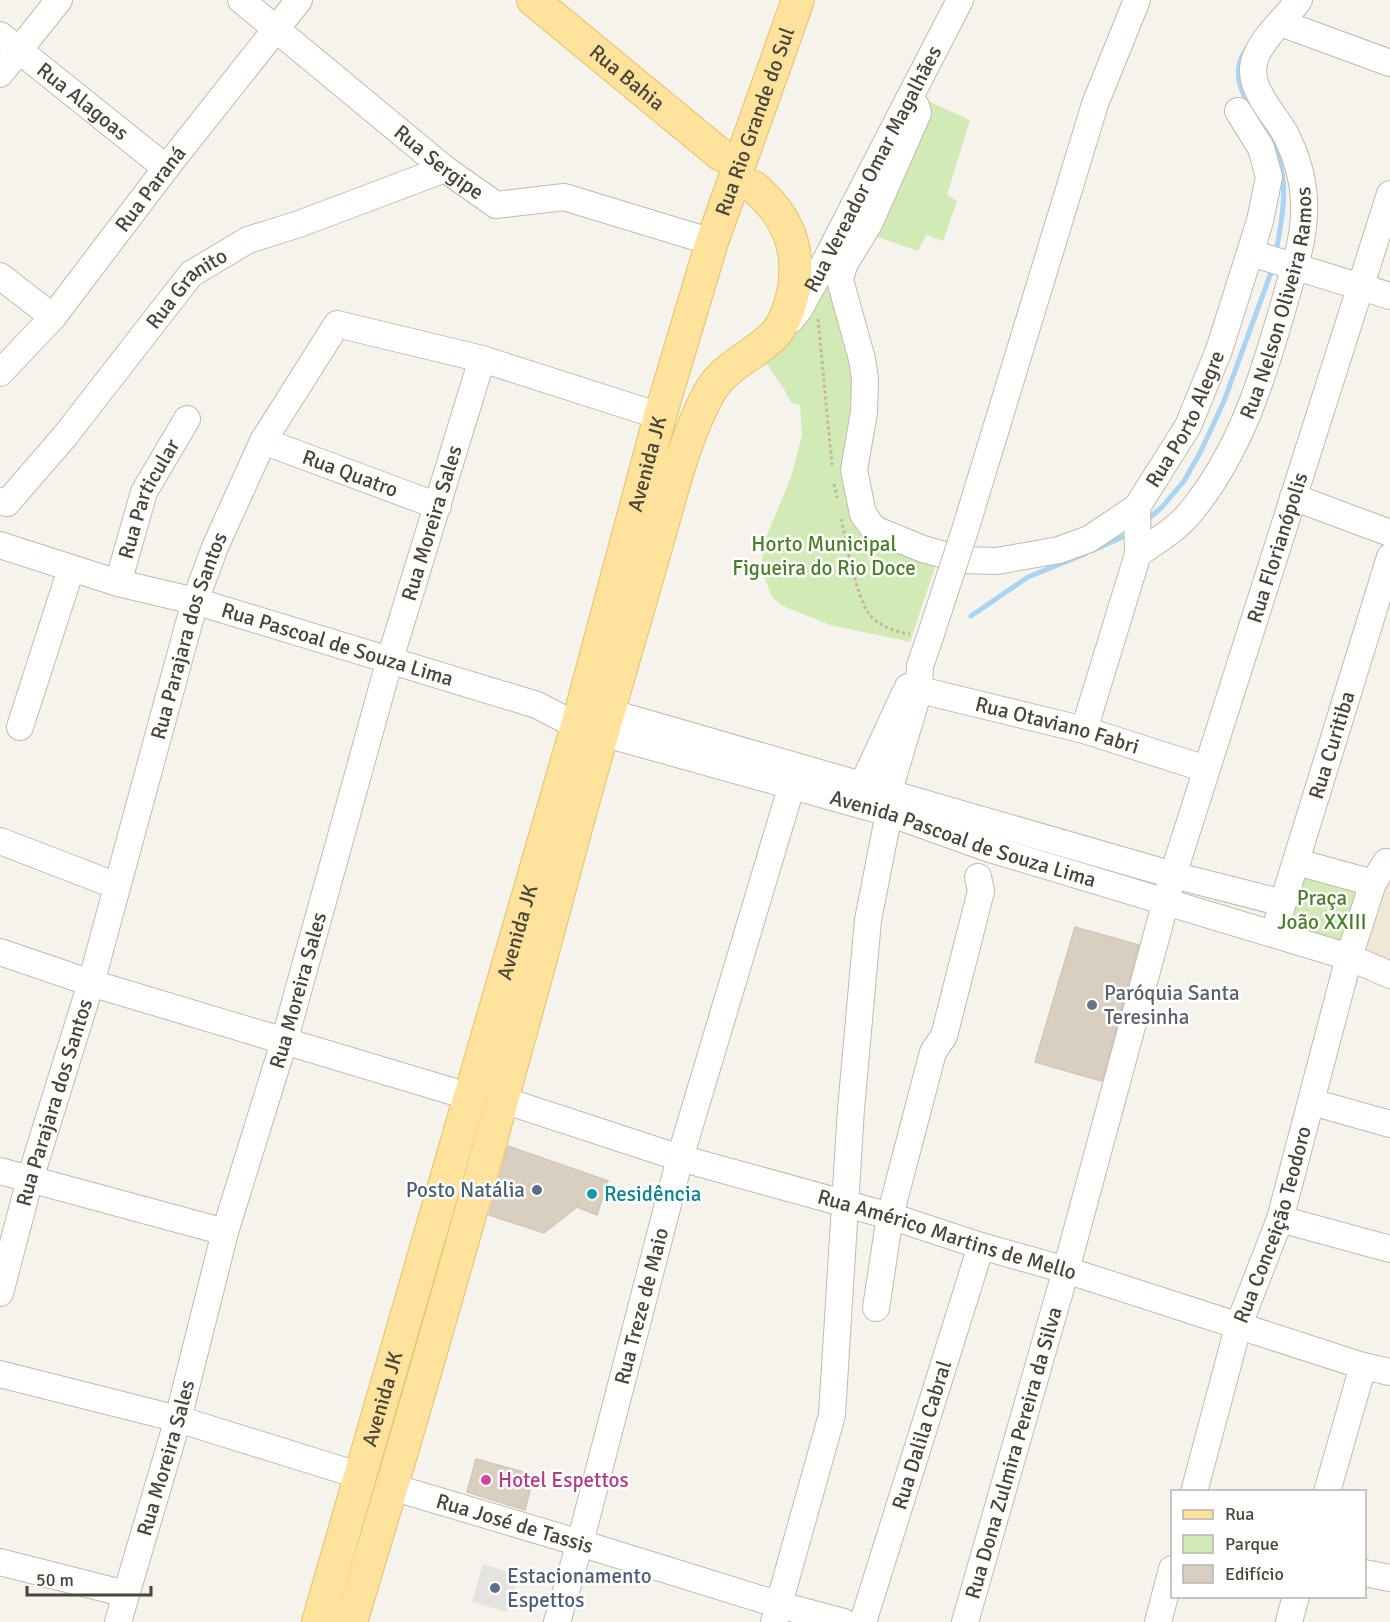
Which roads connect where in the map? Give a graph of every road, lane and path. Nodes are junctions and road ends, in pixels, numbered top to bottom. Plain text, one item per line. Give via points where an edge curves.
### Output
1 (59, 0) edge
2 (241, 0) edge
3 (299, 0) edge
4 (533, 0) edge
5 (798, 0) edge
6 (960, 0) edge
7 (1299, 0) edge
8 (1128, 3) edge
9 (1282, 22) junction
10 (275, 30) junction
11 (9, 43) edge
12 (1390, 63) edge
13 (0, 74) edge
14 (909, 99) junction
15 (1238, 111) dead end
16 (721, 155) dead end
17 (166, 168) junction
18 (445, 169) junction
19 (754, 187) dead end
20 (1390, 194) edge
21 (712, 242) junction
22 (1251, 252) junction
23 (1295, 266) junction
24 (0, 276) edge
25 (1360, 286) junction
26 (1390, 296) edge
27 (53, 317) junction
28 (777, 332) junction
29 (482, 359) junction
30 (0, 373) edge
31 (660, 416) junction
32 (186, 419) dead end
33 (263, 441) junction
34 (1293, 497) junction
35 (0, 501) edge
36 (438, 506) junction
37 (1137, 507) junction
38 (1390, 533) edge
39 (0, 545) edge
40 (1138, 554) junction
41 (1390, 556) edge
42 (71, 568) junction
43 (118, 583) junction
44 (195, 601) junction
45 (390, 659) junction
46 (916, 681) junction
47 (593, 719) junction
48 (21, 727) dead end
49 (1084, 730) junction
50 (1206, 769) junction
51 (795, 777) junction
52 (862, 786) junction
53 (888, 804) junction
54 (994, 824) junction
55 (0, 841) edge
56 (987, 848) junction
57 (1297, 862) junction
58 (1390, 863) edge
59 (1173, 875) junction
60 (1373, 883) junction
61 (117, 886) junction
62 (1167, 903) junction
63 (1283, 903) junction
64 (1273, 933) junction
65 (0, 952) edge
66 (1349, 957) junction
67 (1390, 975) edge
68 (91, 983) junction
69 (284, 1042) junction
70 (471, 1097) junction
71 (503, 1100) junction
72 (1312, 1102) junction
73 (1390, 1124) edge
74 (680, 1158) junction
75 (0, 1171) edge
76 (30, 1179) junction
77 (846, 1204) junction
78 (890, 1216) junction
79 (1280, 1220) junction
80 (225, 1232) junction
81 (981, 1246) junction
82 (1390, 1249) edge
83 (1066, 1270) junction
84 (2, 1279) edge
85 (876, 1308) dead end
86 (1238, 1327) junction
87 (1363, 1366) junction
88 (1390, 1372) edge
89 (0, 1374) edge
90 (178, 1419) junction
91 (362, 1476) junction
92 (392, 1487) junction
93 (1194, 1490) edge
94 (1327, 1490) edge
95 (580, 1543) junction
96 (0, 1562) edge
97 (1366, 1573) edge
98 (1171, 1576) edge
99 (1390, 1578) edge
100 (126, 1594) junction
101 (1295, 1598) edge
102 (777, 1614) edge
103 (118, 1622) edge
104 (318, 1622) edge
105 (351, 1622) edge
106 (557, 1622) edge
107 (843, 1622) edge
108 (863, 1622) edge
109 (965, 1622) edge
110 (1158, 1622) edge
111 (1289, 1622) edge

1 - 11 street
2 - 10 street, Rua Sergipe
3 - 10 street, Rua Paraná
4 - 16 main road, Rua Bahia
5 - 21 main road, Rua Rio Grande do Sul
6 - 14 street, Rua Vereador Omar Magalhães
7 - 9 street, Rua Nelson Oliveira Ramos
8 - 46 street, bridge
9 - 12 street
9 - 23 street, Rua Nelson Oliveira Ramos via 1257,53 1253,74 1259,93 1286,135 1301,173 1305,200 1303,234
10 - 17 street, Rua Paraná
10 - 18 street, Rua Sergipe
11 - 13 street
11 - 17 street, Rua Alagoas
14 - 28 street, Rua Vereador Omar Magalhães via 799,310
14 - 37 street via 918,113 840,280 865,380 855,470 862,514 874,529 923,549 963,560 997,561 1059,550 1089,539
15 - 22 street, Rua Porto Alegre via 1261,148 1269,177
17 - 27 street, Rua Paraná
18 - 21 street, Rua Sergipe via 496,205 564,197
18 - 35 street, Rua Granito via 248,240 191,274 65,436 7,503
19 - 28 main road via 782,218 795,252 792,299
20 - 25 street, Rua Florianópolis
21 - 31 main road, Avenida JK
22 - 23 street
22 - 37 street, Rua Porto Alegre via 1219,350 1188,426
23 - 25 street
23 - 40 street, Rua Nelson Oliveira Ramos via 1239,436 1212,484 1187,517
24 - 27 street
25 - 26 street
25 - 34 street, Rua Florianópolis
27 - 30 street, Rua Paraná
28 - 47 main road, Avenida JK via 719,378 691,429
29 - 31 street, Rua Parajara dos Santos
29 - 33 street, Rua Parajara dos Santos via 337,324
29 - 36 street, Rua Moreira Sales
31 - 47 main road, Avenida JK
32 - 43 street, Rua Particular via 144,492
33 - 36 street, Rua Quatro
33 - 44 street, Rua Parajara dos Santos
34 - 38 street
34 - 50 street, Rua Florianópolis
36 - 45 street, Rua Moreira Sales
37 - 40 street, Rua Porto Alegre
39 - 42 street, Rua Pascoal de Souza Lima
40 - 49 street, Rua Porto Alegre
41 - 57 street, Rua Curitiba
42 - 43 street, Rua Pascoal de Souza Lima
42 - 48 street
43 - 44 street, Rua Pascoal de Souza Lima
44 - 45 street, Rua Pascoal de Souza Lima
44 - 61 street, Rua Parajara dos Santos
45 - 47 street, Rua Pascoal de Souza Lima
45 - 69 street, Rua Moreira Sales
46 - 49 street, Rua Otaviano Fabri
46 - 52 street
46 - 53 street
47 - 51 street, Avenida Pascoal de Souza Lima
47 - 70 main road, Avenida JK
47 - 71 main road, Avenida JK
49 - 50 street, Rua Otaviano Fabri
50 - 59 street, Rua Florianópolis
51 - 52 street, Avenida Pascoal de Souza Lima
51 - 53 street, Avenida Pascoal de Souza Lima
51 - 74 street, Rua Treze de Maio
52 - 53 street, Avenida Pascoal de Souza Lima
53 - 54 street, Avenida Pascoal de Souza Lima
53 - 56 street, Avenida Pascoal de Souza Lima
53 - 77 street via 868,920
54 - 56 street
54 - 59 street, Avenida Pascoal de Souza Lima
55 - 61 street
56 - 62 street, Avenida Pascoal de Souza Lima
56 - 78 street via 978,877 967,886 930,1030 933,1053
57 - 60 street
57 - 63 street, Rua Curitiba
58 - 60 street via 1386,862
59 - 62 street, Rua Florianópolis
59 - 63 street, Avenida Pascoal de Souza Lima
60 - 66 street
61 - 68 street, Rua Parajara dos Santos
62 - 64 street, Avenida Pascoal de Souza Lima
62 - 83 street, Rua Dona Zulmira Pereira da Silva
63 - 64 street, Rua Curitiba
64 - 66 street, Avenida Pascoal de Souza Lima
65 - 68 street
66 - 67 street
66 - 72 street, Rua Conceição Teodoro
68 - 69 street
68 - 76 street, Rua Parajara dos Santos
69 - 70 street
69 - 80 street, Rua Moreira Sales
70 - 91 main road, Avenida JK
71 - 74 street, Rua Américo Martins de Mello
71 - 92 main road, Avenida JK
72 - 73 street
72 - 79 street, Rua Conceição Teodoro
74 - 77 street, Rua Américo Martins de Mello
74 - 95 street, Rua Treze de Maio
75 - 76 street
76 - 80 street
76 - 84 street, Rua Parajara dos Santos
77 - 78 street, Rua Américo Martins de Mello
77 - 102 street via 832,1415
78 - 81 street, Rua Américo Martins de Mello
78 - 85 street
79 - 82 street
79 - 86 street, Rua Conceição Teodoro
80 - 90 street, Rua Moreira Sales
81 - 83 street, Rua Américo Martins de Mello
81 - 108 street, Rua Dalila Cabral
83 - 86 street, Rua Américo Martins de Mello
83 - 109 street, Rua Dona Zulmira Pereira da Silva
86 - 87 street, Rua Américo Martins de Mello
86 - 93 street, Rua Conceição Teodoro
87 - 88 street, Rua Américo Martins de Mello
87 - 94 street
89 - 90 street
90 - 91 street
90 - 100 street, Rua Moreira Sales
91 - 104 main road, Avenida JK
92 - 95 street, Rua José de Tassis
92 - 105 main road, Avenida JK
95 - 102 street, Rua José de Tassis
95 - 106 street, Rua Treze de Maio
96 - 100 street
97 - 99 street
98 - 110 street
100 - 103 street, Rua Moreira Sales
101 - 111 street
102 - 107 street, Rua José de Tassis

